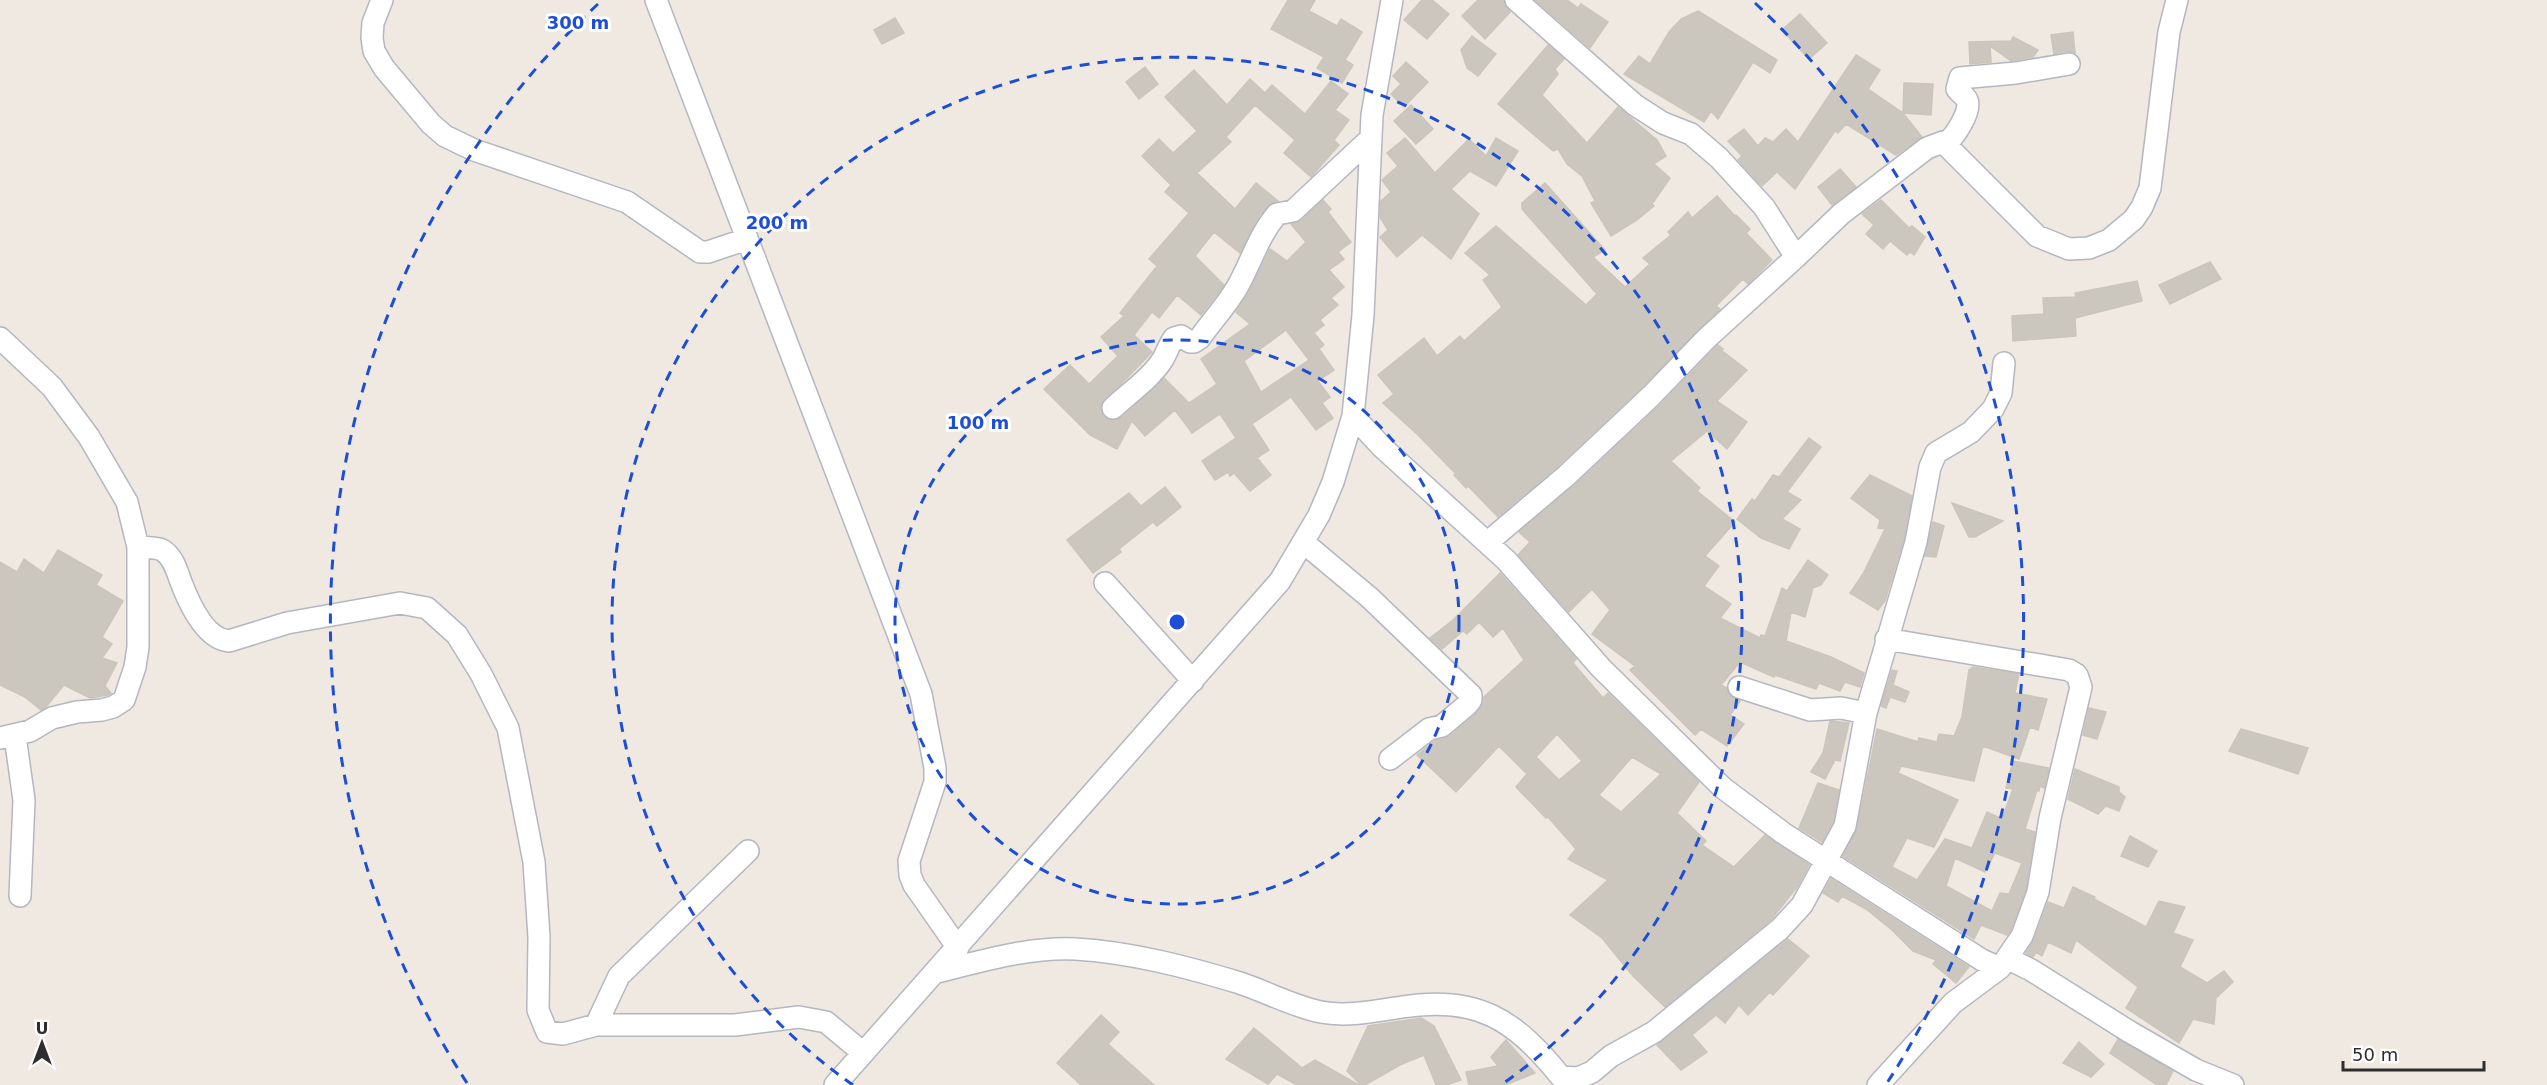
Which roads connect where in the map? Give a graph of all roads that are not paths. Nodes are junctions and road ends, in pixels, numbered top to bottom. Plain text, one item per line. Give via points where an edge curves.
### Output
1 (382, 0) edge
2 (656, 0) edge
3 (1392, 0) edge
4 (1516, 0) edge
5 (2177, 0) edge
6 (2069, 64) dead end
7 (1370, 139) junction
8 (1945, 144) junction
9 (747, 239) junction
10 (1796, 257) junction
11 (0, 338) edge
12 (2004, 363) dead end
13 (1113, 408) dead end
14 (1353, 416) junction
15 (1303, 543) junction
16 (1488, 543) junction
17 (138, 547) junction
18 (1105, 583) dead end
19 (1886, 639) junction
20 (1193, 681) junction
21 (1739, 687) dead end
22 (1866, 713) junction
23 (8, 737) edge
24 (1390, 759) dead end
25 (748, 850) dead end
26 (1827, 860) junction
27 (20, 896) dead end
28 (958, 948) junction
29 (2004, 963) junction
30 (937, 972) junction
31 (596, 1026) junction
32 (862, 1052) junction
33 (1561, 1082) edge
34 (835, 1085) edge
35 (1878, 1085) edge
36 (2233, 1085) edge

1 - 9 street via 373,23 374,51 384,68 445,136 474,150 627,202 700,252
2 - 9 street
3 - 7 street
4 - 10 street via 1635,105 1663,123 1691,134 1719,158 1764,207
5 - 8 street via 2169,32 2150,188 2134,219 2109,240 2089,248 2069,249 2037,236
6 - 8 street via 1960,78 1957,89 1968,105 1961,125
7 - 13 street via 1293,211 1277,213 1256,243 1241,281 1200,338 1194,342 1182,336 1174,338 1153,371
7 - 14 street via 1363,315
8 - 10 street via 1927,148 1841,214
9 - 28 street via 921,694 935,782 909,861 910,875
10 - 16 street via 1566,476
11 - 17 street via 52,387 89,437 127,502
12 - 19 street via 2001,393 1993,409 1971,432 1936,453 1930,466 1916,542
14 - 15 street via 1333,482
14 - 16 street
15 - 20 street via 1280,581
15 - 24 street via 1370,598 1471,695 1467,705 1442,726 1429,729
16 - 26 street via 1601,668 1724,788 1783,833
17 - 23 street via 138,647 124,700 102,710 52,718 30,731
17 - 31 street via 166,554 197,612 219,640 229,641 287,623 400,603 427,608 457,635 508,728 534,862 538,1011 544,1029 563,1034
18 - 20 street
19 - 22 street
19 - 29 street via 2069,670 2081,687 2050,818 2038,892 2022,936
20 - 28 street
21 - 22 street via 1810,710 1841,708
22 - 26 street via 1845,826
23 - 27 street via 24,800
25 - 31 street via 619,976
26 - 29 street via 1982,960
26 - 33 street via 1802,905 1780,929 1654,1032 1611,1056 1592,1072
28 - 30 street
29 - 35 street via 1953,1003
29 - 36 street via 2031,970 2196,1070
30 - 32 street
30 - 33 street via 1011,954 1074,949 1158,962 1241,984 1284,1002 1323,1012 1370,1012 1450,1003 1471,1007 1509,1025 1537,1047
31 - 32 street via 735,1025 807,1017 826,1022
32 - 34 street

